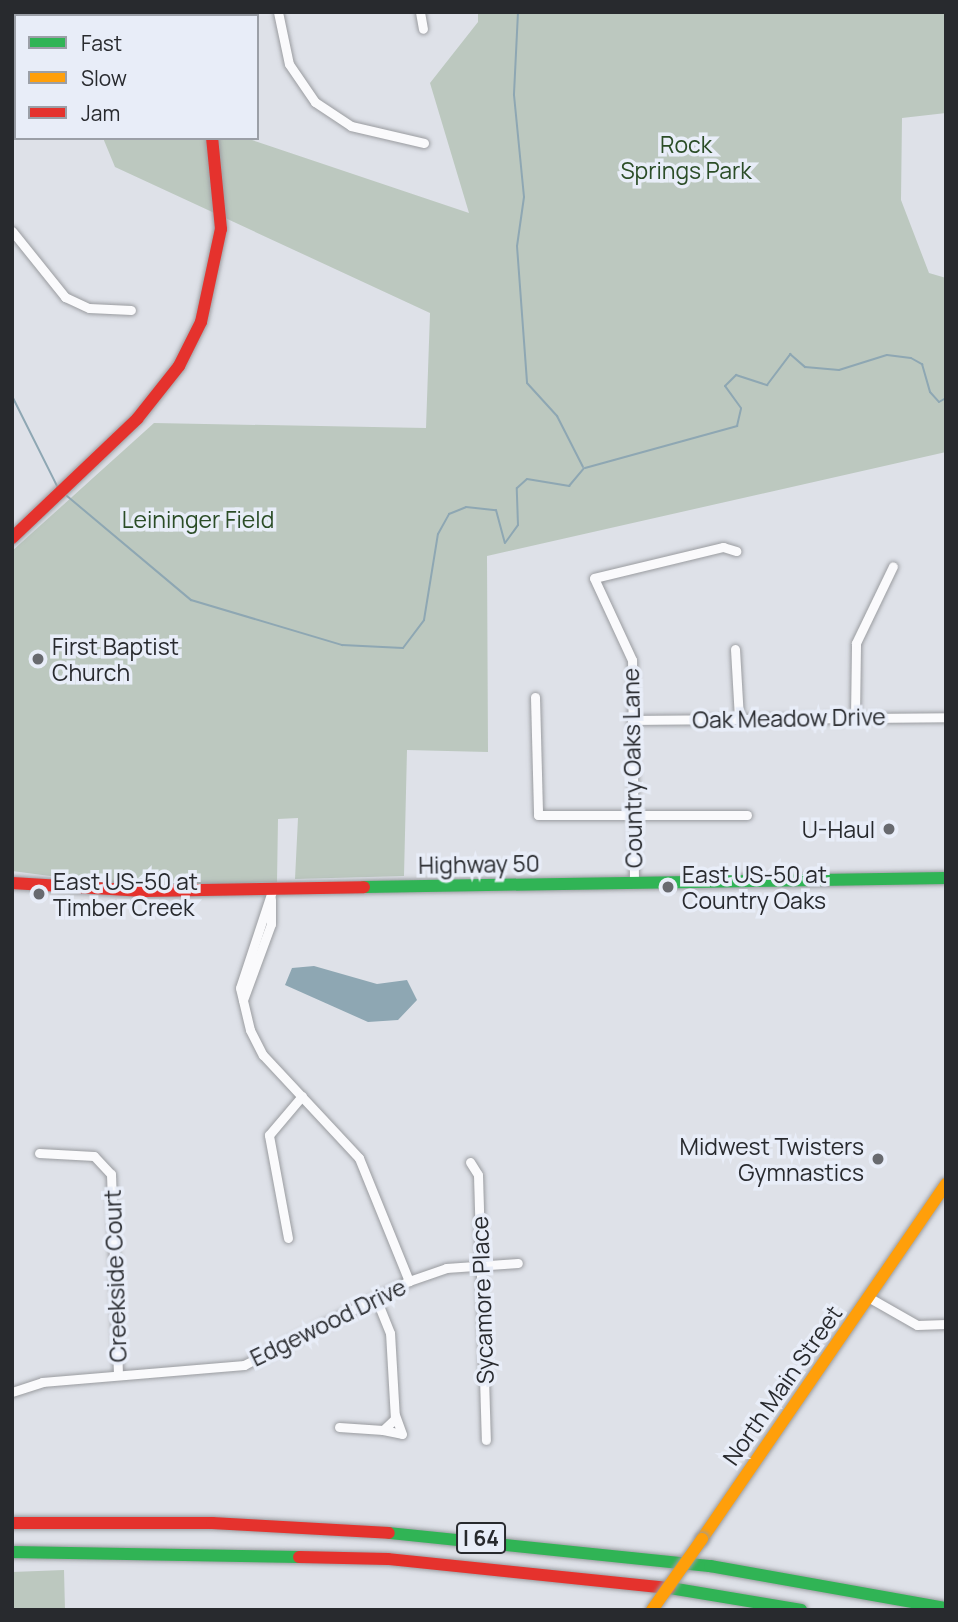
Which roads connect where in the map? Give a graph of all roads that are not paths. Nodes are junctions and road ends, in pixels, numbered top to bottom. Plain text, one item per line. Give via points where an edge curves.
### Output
1 (278, 12) edge
2 (420, 12) edge
3 (423, 29) dead end
4 (212, 140) edge
5 (424, 143) dead end
6 (12, 231) edge
7 (131, 310) dead end
8 (12, 538) edge
9 (736, 551) dead end
10 (892, 566) dead end
11 (735, 649) dead end
12 (535, 697) dead end
13 (855, 717) junction
14 (946, 717) edge
15 (739, 718) junction
16 (632, 720) junction
17 (633, 815) junction
18 (747, 815) dead end
19 (946, 878) edge
20 (12, 883) edge
21 (634, 883) junction
22 (272, 893) junction
23 (302, 1096) junction
24 (39, 1153) dead end
25 (470, 1162) dead end
26 (946, 1184) edge
27 (288, 1238) dead end
28 (518, 1263) dead end
29 (481, 1264) junction
30 (409, 1281) junction
31 (868, 1297) junction
32 (376, 1299) junction
33 (946, 1324) edge
34 (118, 1374) junction
35 (12, 1392) edge
36 (395, 1415) junction
37 (339, 1427) dead end
38 (383, 1430) junction
39 (486, 1440) dead end
40 (12, 1523) edge
41 (65, 1551) junction
42 (12, 1552) edge
43 (12, 1559) edge
44 (946, 1608) edge
45 (652, 1610) edge
46 (801, 1610) edge

1 - 5 street via 289,64 315,102 351,126
2 - 3 street
4 - 8 main road via 222,191 219,250 197,330 179,366 136,419
6 - 7 street via 65,296 89,308
9 - 16 street, Country Oaks Lane via 723,547 594,578 632,660
10 - 13 street via 856,643
11 - 15 street
12 - 17 street via 538,815
13 - 14 street, Oak Meadow Drive
13 - 15 street, Oak Meadow Drive
15 - 16 street, Oak Meadow Drive
16 - 17 street, Country Oaks Lane
17 - 18 street
17 - 21 street, Country Oaks Lane
19 - 21 main road, Highway 50
20 - 22 main road, Highway 50
21 - 22 main road, Highway 50
22 - 23 street via 243,974 243,1000 263,1055
23 - 27 street via 269,1135
23 - 30 street via 359,1158
24 - 34 street, Creekside Court via 94,1156 111,1174
25 - 29 street, Sycamore Place via 478,1175
26 - 31 main road, North Main Street
28 - 29 street, Edgewood Drive
29 - 30 street, Edgewood Drive
29 - 39 street, Sycamore Place
30 - 32 street, Edgewood Drive
31 - 33 street via 917,1325
31 - 45 main road, North Main Street, bridge
32 - 34 street, Edgewood Drive via 244,1365
32 - 36 street via 390,1334
34 - 35 street, Edgewood Drive
36 - 38 street
36 - 38 street via 402,1434
37 - 38 street
40 - 44 main road, I 64 via 212,1523 466,1537 710,1566
41 - 42 main road, I 64
41 - 43 main road
41 - 46 main road, I 64 via 388,1559 655,1586

